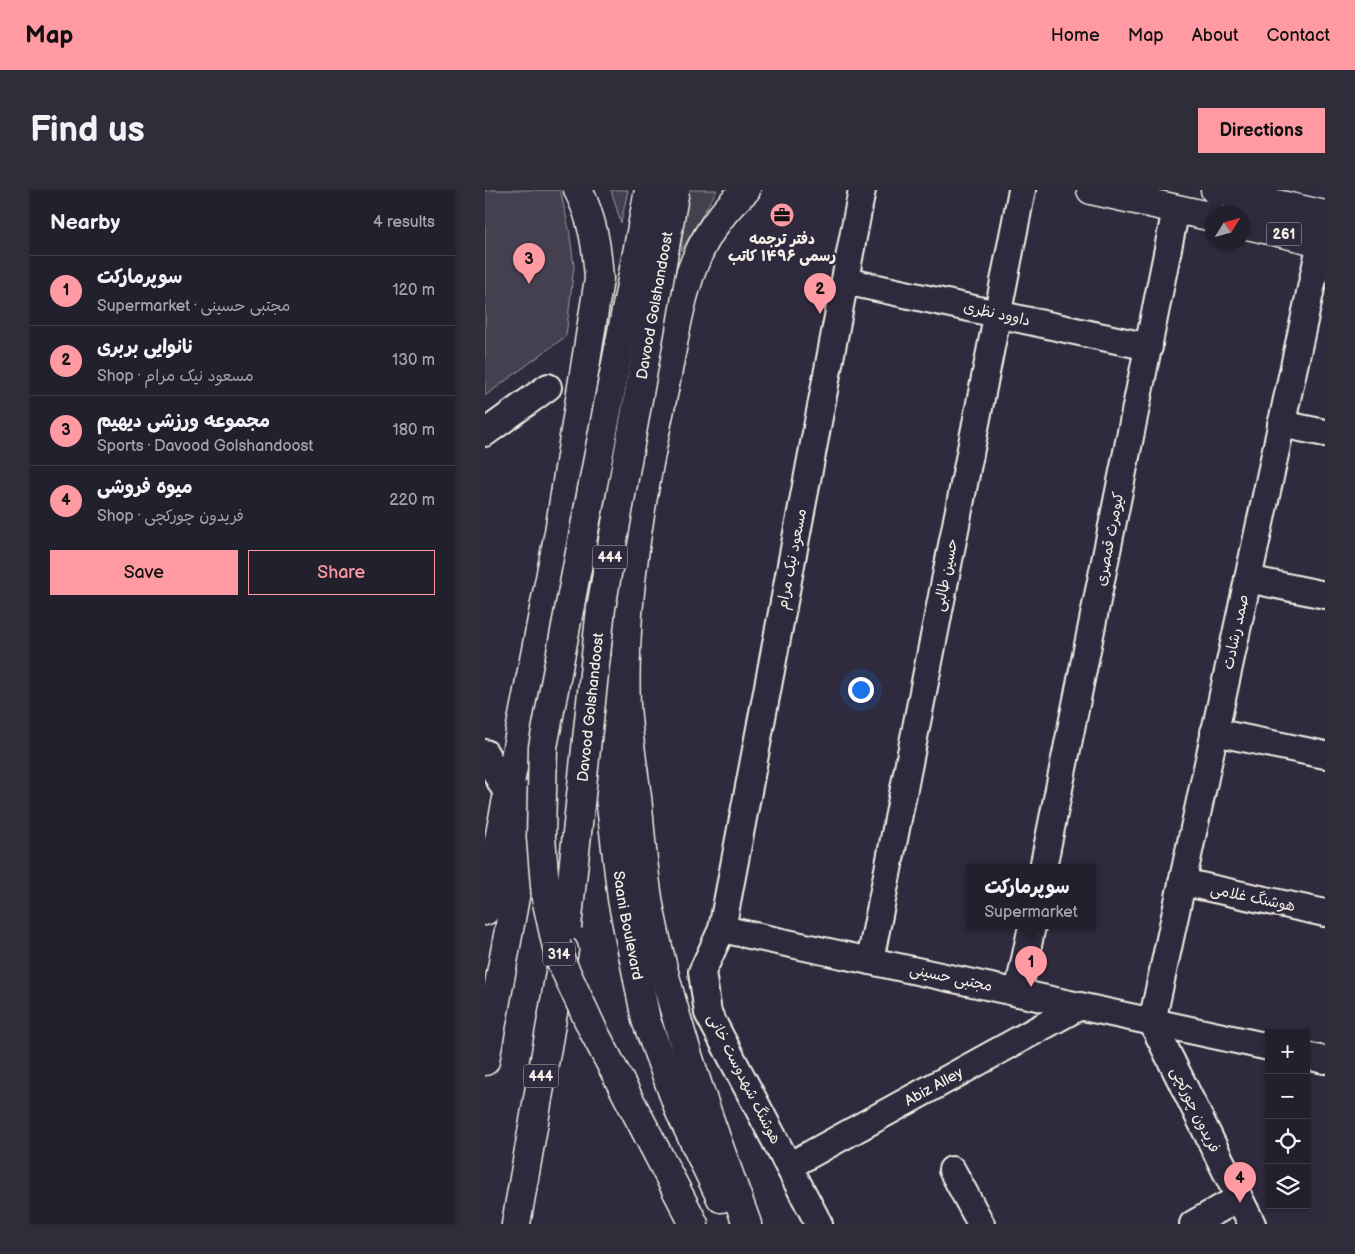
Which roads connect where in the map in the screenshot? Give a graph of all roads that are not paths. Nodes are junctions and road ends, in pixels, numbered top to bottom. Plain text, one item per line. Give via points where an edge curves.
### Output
1 (578, 190) edge
2 (649, 190) edge
3 (675, 190) edge
4 (746, 190) edge
5 (862, 190) edge
6 (1022, 190) edge
7 (1091, 190) edge
8 (1215, 190) edge
9 (1176, 209) junction
10 (1205, 215) edge
11 (1325, 215) edge
12 (1250, 226) edge
13 (1323, 242) edge
14 (599, 280) junction
15 (845, 281) junction
16 (681, 304) junction
17 (997, 314) junction
18 (1149, 347) junction
19 (549, 387) dead end
20 (1281, 424) junction
21 (485, 433) edge
22 (1325, 433) edge
23 (1248, 579) junction
24 (1325, 596) edge
25 (601, 608) junction
26 (1214, 732) junction
27 (543, 747) junction
28 (485, 753) edge
29 (1325, 755) edge
30 (508, 795) junction
31 (1044, 864) edge
32 (1182, 882) junction
33 (485, 911) edge
34 (1325, 913) edge
35 (722, 929) junction
36 (1031, 929) edge
37 (870, 961) junction
38 (1018, 993) junction
39 (1080, 1006) junction
40 (1151, 1022) junction
41 (1265, 1046) edge
42 (1310, 1057) edge
43 (1325, 1060) edge
44 (485, 1061) edge
45 (789, 1166) junction
46 (953, 1170) dead end
47 (1239, 1198) junction
48 (515, 1224) edge
49 (694, 1224) edge
50 (733, 1224) edge
51 (747, 1224) edge
52 (819, 1224) edge
53 (981, 1224) edge
54 (1193, 1224) edge
55 (1253, 1224) edge

1 - 14 main road via 591,220
2 - 27 main road, Davood Golshandoost / 444, bridge
3 - 25 main road, Davood Golshandoost / 444, bridge
4 - 16 main road via 707,234 696,255
5 - 15 street, مسعود نیک مرام
6 - 17 street, حسین طالبی
7 - 9 main road
8 - 11 main road, 261
9 - 10 main road
9 - 18 street, کیومرث قمصری
12 - 13 main road, 261
13 - 20 street, صمد رشادت
14 - 16 main road via 618,268 637,266 654,269 672,283
14 - 30 main road via 559,532
15 - 17 street, داوود نظری
15 - 35 street, مسعود نیک مرام
16 - 51 main road via 646,474 629,611 626,706 650,913 675,1016
17 - 18 street, داوود نظری
17 - 37 street, حسین طالبی
18 - 31 street, کیومرث قمصری
19 - 21 street
20 - 22 street
20 - 23 street, صمد رشادت
23 - 24 street
23 - 26 street, صمد رشادت
25 - 48 main road, Davood Golshandoost / 444, bridge via 567,927
25 - 50 main road, Saani Boulevard, bridge via 607,772 622,899 646,1020 680,1112
26 - 29 street
26 - 32 street, صمد رشادت
27 - 44 main road, Davood Golshandoost / 444, bridge
27 - 49 main road, 314, bridge via 541,837 547,898 559,957 591,1028
28 - 30 street
30 - 33 main road
32 - 34 street, هوشنگ غلامی
32 - 40 street, صمد رشادت
35 - 37 street, مجتبی حسینی
35 - 45 street, هوشنگ شهدوست خانی via 702,972 708,1013
36 - 38 street
37 - 38 street, مجتبی حسینی
38 - 39 street, مجتبی حسینی
39 - 40 street, مجتبی حسینی
39 - 45 street, Abiz Alley
40 - 41 street, مجتبی حسینی
40 - 47 street, فریدون چورکچی
42 - 43 street
45 - 52 street, هوشنگ شهدوست خانی
46 - 53 street
47 - 54 street
47 - 55 street, فریدون چورکچی

